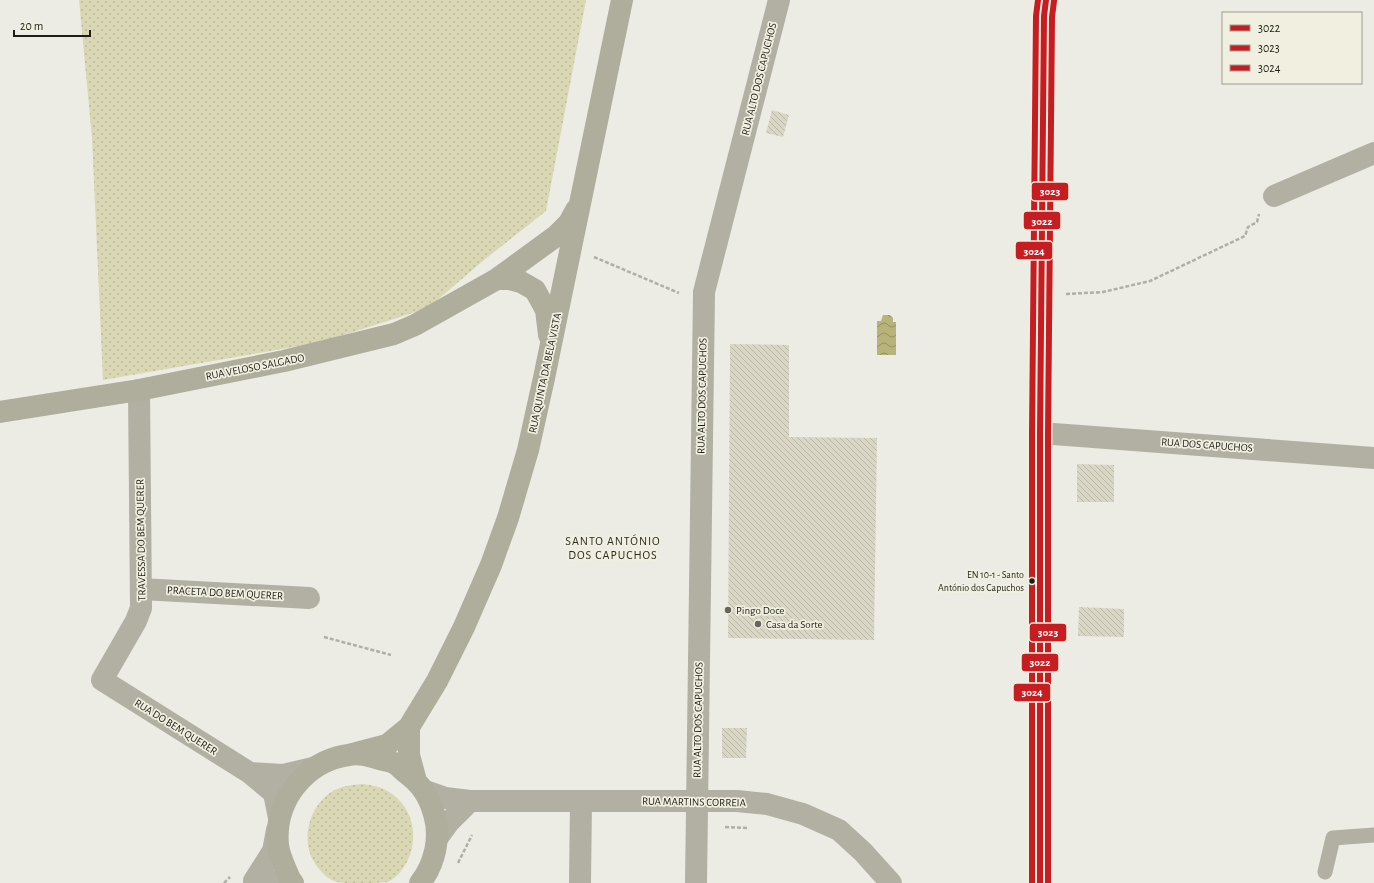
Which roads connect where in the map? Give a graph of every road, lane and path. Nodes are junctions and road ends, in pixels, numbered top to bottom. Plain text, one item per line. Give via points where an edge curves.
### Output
1 (622, 0) edge
2 (779, 0) edge
3 (1046, 0) edge
4 (1374, 152) edge
5 (1274, 196) joint
6 (580, 203) junction
7 (571, 248) junction
8 (538, 249) junction
9 (566, 276) junction
10 (497, 279) junction
11 (535, 290) junction
12 (1041, 293) junction
13 (704, 303) junction
14 (550, 346) junction
15 (139, 390) junction
16 (0, 412) edge
17 (1040, 433) junction
18 (1374, 458) edge
19 (141, 589) junction
20 (309, 598) dead end
21 (324, 637) dead end
22 (391, 655) dead end
23 (102, 680) joint
24 (409, 728) junction
25 (350, 755) junction
26 (312, 768) junction
27 (250, 773) junction
28 (421, 786) junction
29 (581, 801) junction
30 (696, 801) junction
31 (470, 802) junction
32 (278, 824) junction
33 (696, 826) junction
34 (756, 829) dead end
35 (474, 831) dead end
36 (1374, 836) edge
37 (438, 837) junction
38 (458, 864) dead end
39 (1325, 872) dead end
40 (253, 882) edge
41 (282, 883) edge
42 (293, 883) edge
43 (420, 883) edge
44 (580, 883) edge
45 (696, 883) edge
46 (891, 883) edge
47 (1040, 883) edge

1 - 6 street, RUA QUINTA DA BELA VISTA
2 - 13 street, RUA ALTO DOS CAPUCHOS via 704,292
3 - 12 main road
4 - 5 street
5 - 12 path via 1268,210 1259,214 1257,222 1248,227 1245,236 1150,281 1102,292
6 - 7 street, RUA QUINTA DA BELA VISTA
6 - 8 street, RUA VELOSO SALGADO via 569,224
7 - 9 street, RUA QUINTA DA BELA VISTA
7 - 13 path
8 - 9 street via 560,262
8 - 10 street, RUA VELOSO SALGADO
9 - 11 street via 548,287
9 - 14 street, RUA QUINTA DA BELA VISTA
10 - 11 street via 522,282
10 - 15 street, RUA VELOSO SALGADO via 394,334 284,361
11 - 14 street via 546,310
12 - 17 main road
13 - 30 street, RUA ALTO DOS CAPUCHOS
14 - 24 street, RUA QUINTA DA BELA VISTA via 528,450 491,565 437,681
15 - 16 street, RUA VELOSO SALGADO
15 - 19 street, TRAVESSA DO BEM QUERER
17 - 18 street, RUA DOS CAPUCHOS
17 - 47 main road
19 - 20 street, PRACETA DO BEM QUERER
19 - 23 street, TRAVESSA DO BEM QUERER via 141,608 136,621
21 - 22 path
23 - 27 street, RUA DO BEM QUERER
24 - 25 street via 387,745
24 - 28 street via 408,755
25 - 26 street
25 - 28 street via 366,755 395,764
26 - 27 street, RUA DO BEM QUERER via 283,775
26 - 32 street via 292,788
27 - 32 street, RUA DO BEM QUERER via 274,793
28 - 31 street, RUA MARTINS CORREIA via 445,798
28 - 37 street via 431,803
29 - 30 street, RUA MARTINS CORREIA
29 - 31 street, RUA MARTINS CORREIA
29 - 44 street
30 - 33 street, RUA ALTO DOS CAPUCHOS
30 - 46 street, RUA MARTINS CORREIA via 767,804 803,814 839,830
31 - 37 street via 449,822
32 - 40 street via 273,851
32 - 42 street via 278,847
33 - 34 path
33 - 45 street, RUA ALTO DOS CAPUCHOS
35 - 38 path
36 - 39 lane via 1333,838
37 - 43 street via 428,873
40 - 41 street via 266,880

